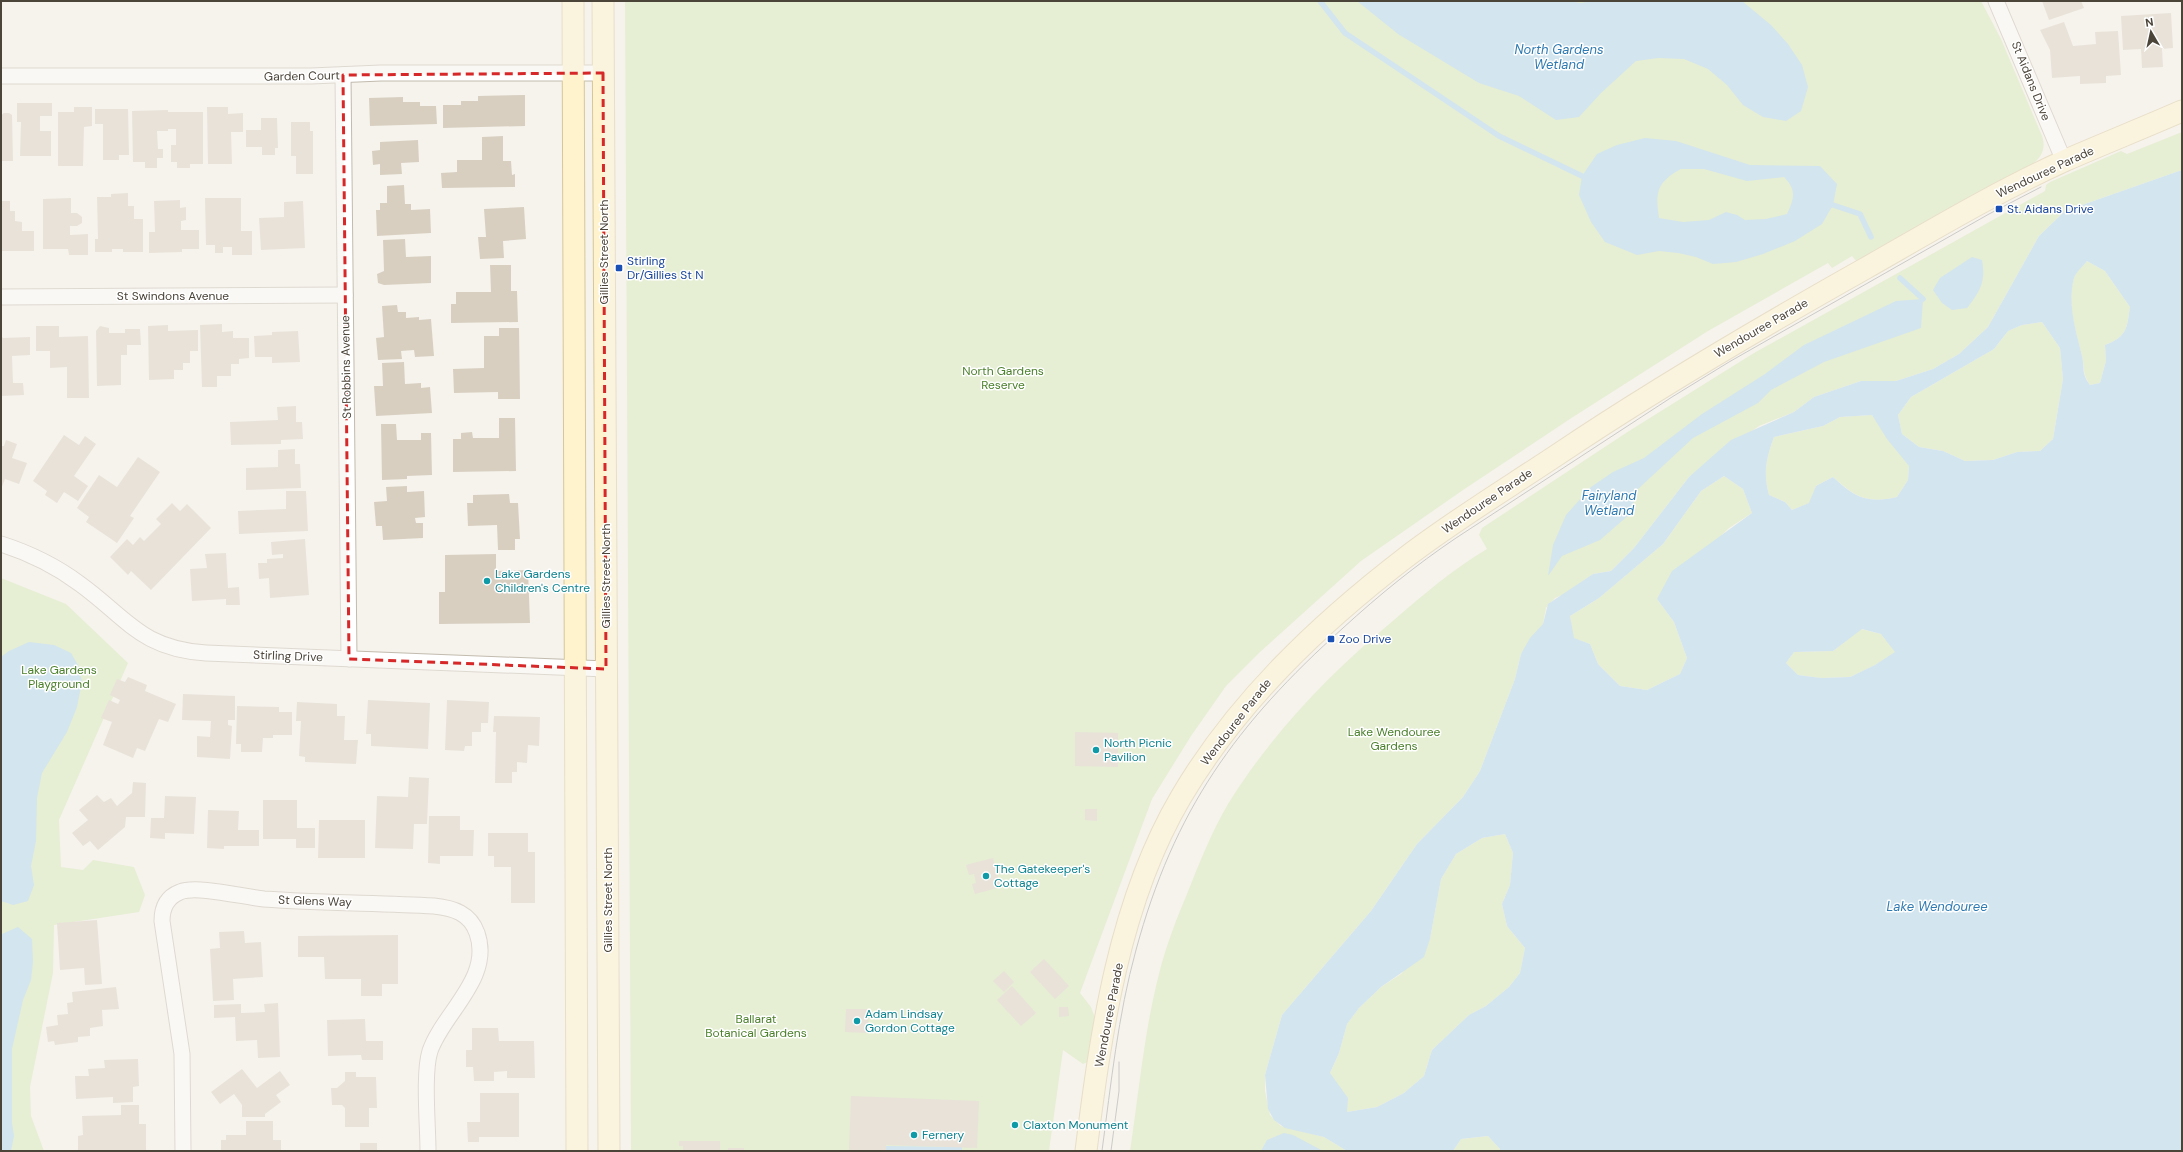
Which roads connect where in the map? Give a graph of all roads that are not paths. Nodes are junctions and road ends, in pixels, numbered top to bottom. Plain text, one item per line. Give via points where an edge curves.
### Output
1 (573, 1) edge
2 (603, 1) edge
3 (1996, 1) edge
4 (573, 73) junction
5 (603, 73) junction
6 (343, 75) junction
7 (1, 76) edge
8 (2182, 111) edge
9 (2064, 161) junction
10 (345, 295) junction
11 (1, 297) edge
12 (1, 544) edge
13 (349, 659) junction
14 (575, 668) junction
15 (606, 669) junction
16 (183, 1151) edge
17 (428, 1151) edge
18 (577, 1151) edge
19 (609, 1151) edge
20 (1086, 1151) edge

1 - 4 main road
2 - 5 main road, Gillies Street North
3 - 9 street, St Aidans Drive
4 - 5 street, Garden Court
4 - 6 street, Garden Court
4 - 14 main road
5 - 15 main road, Gillies Street North
6 - 7 street, Garden Court
6 - 10 street, St Robbins Avenue
8 - 9 main road, Wendouree Parade
9 - 20 main road, Wendouree Parade via 1983,202 1751,332 1594,430 1406,557 1333,618 1277,671 1220,739 1193,778 1168,821 1142,881 1109,1006
10 - 11 street, St Swindons Avenue
10 - 13 street, St Robbins Avenue
12 - 13 street, Stirling Drive via 58,569 89,590 133,628 165,645 194,652
13 - 14 street, Stirling Drive
14 - 15 street, Stirling Drive
14 - 18 main road
15 - 19 main road, Gillies Street North
16 - 17 street, St Glens Way via 182,1054 162,921 163,910 171,897 184,890 197,890 266,899 434,906 456,910 470,921 476,931 480,948 476,972 436,1038 428,1059

